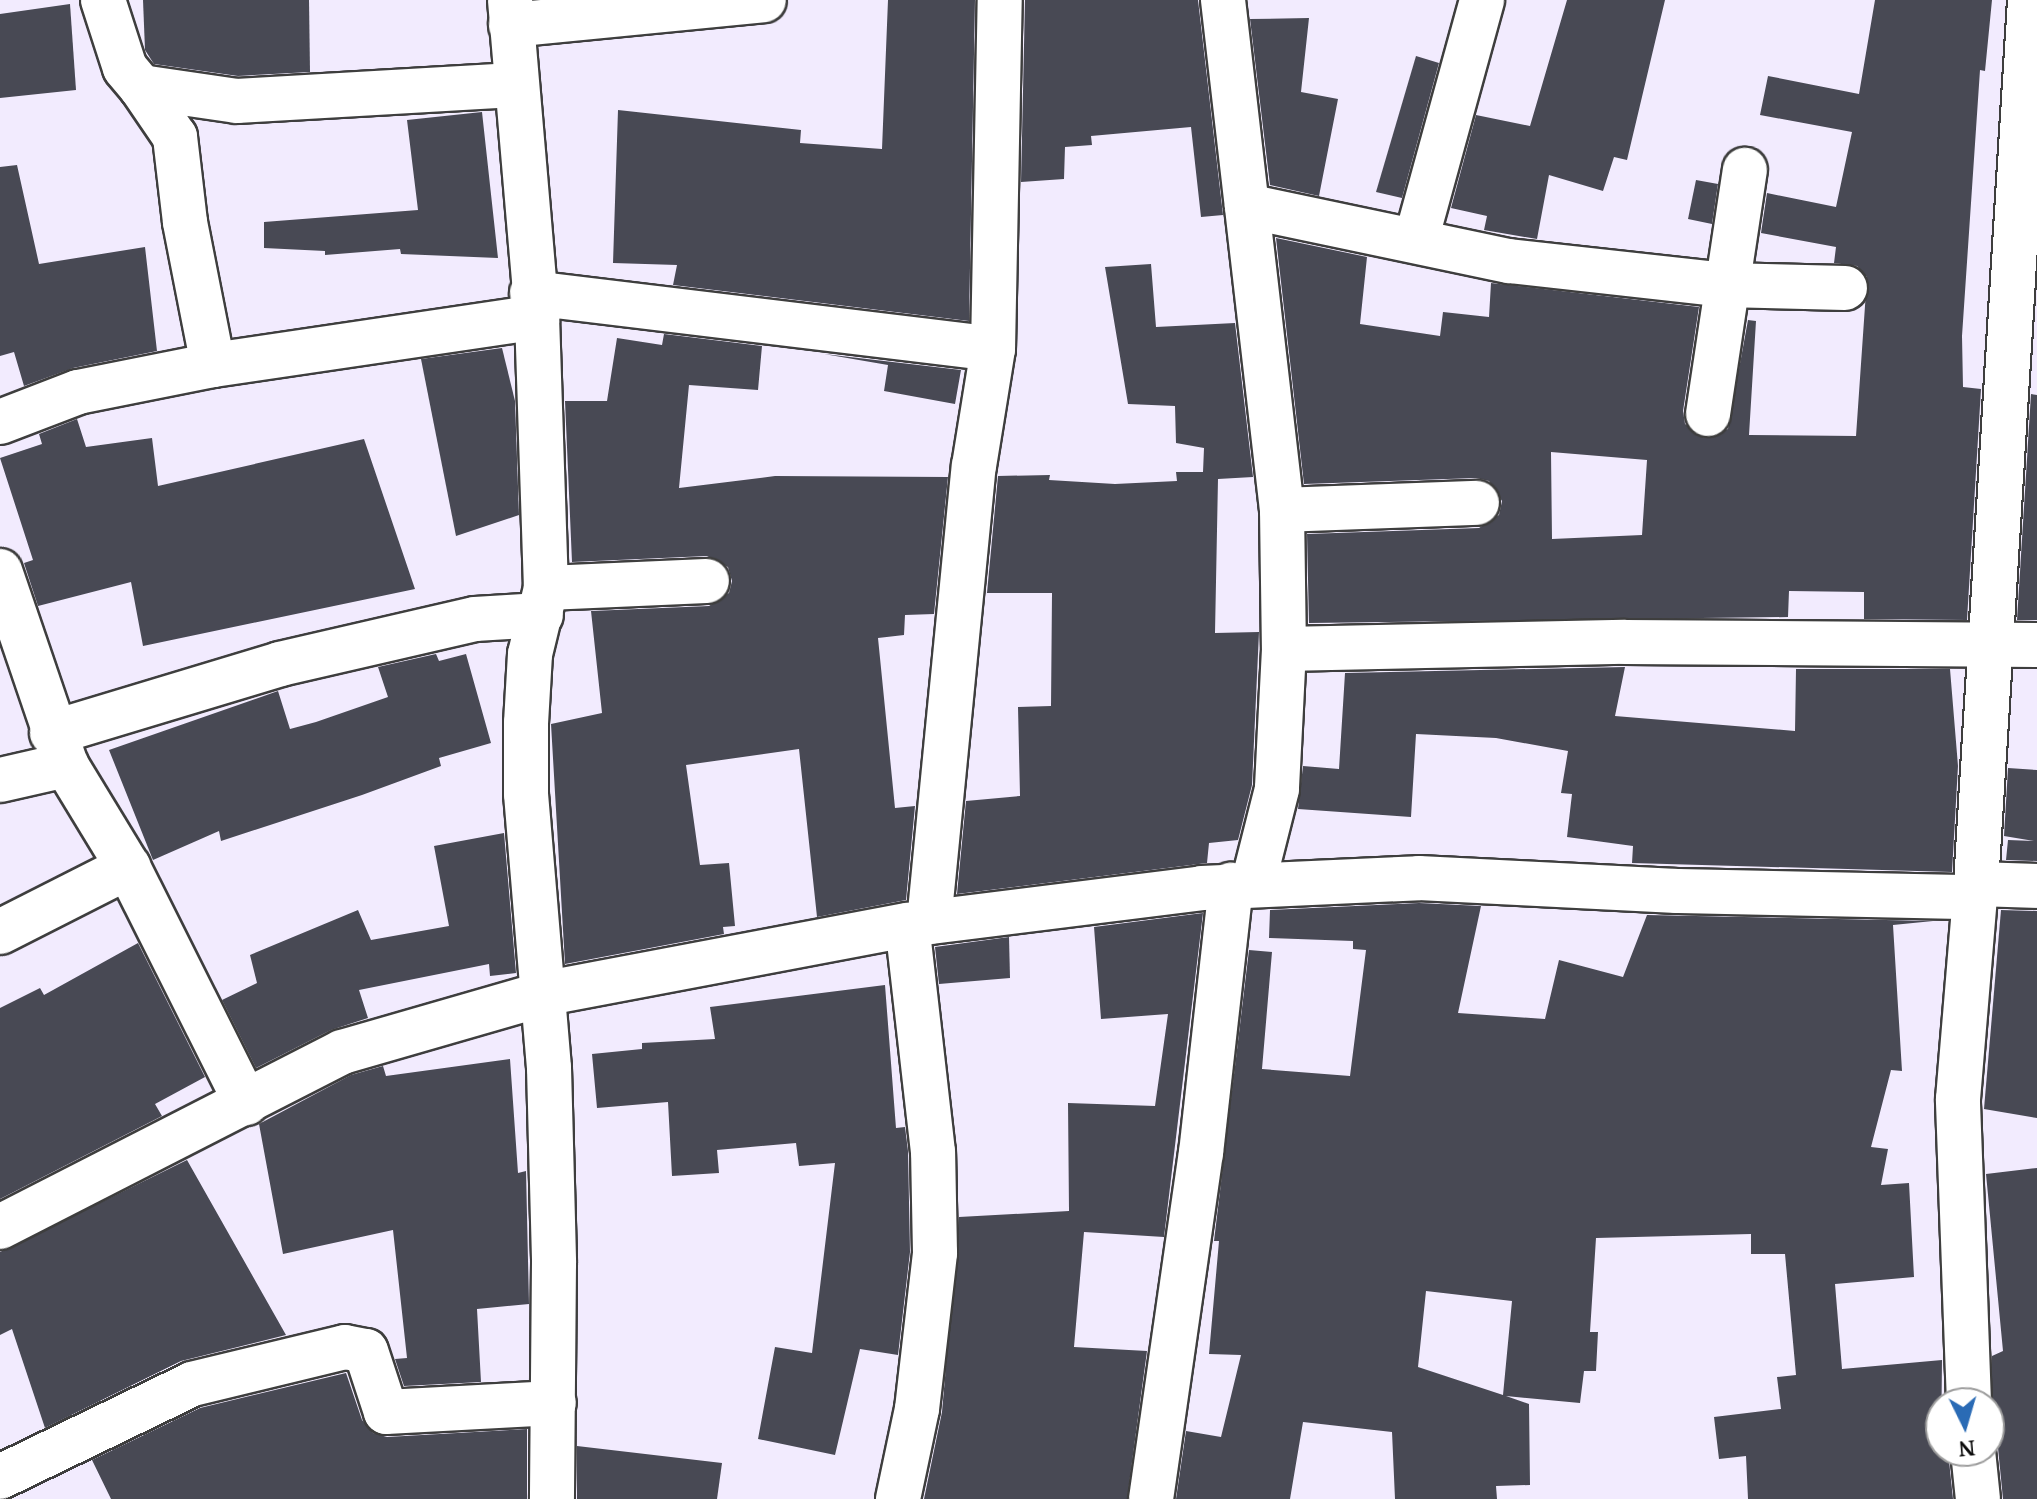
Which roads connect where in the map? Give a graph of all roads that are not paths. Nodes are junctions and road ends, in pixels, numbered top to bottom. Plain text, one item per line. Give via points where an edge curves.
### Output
1 (103, 0) edge
2 (764, 0) edge
3 (1000, 0) edge
4 (1223, 0) edge
5 (1482, 0) edge
6 (2030, 0) edge
7 (510, 12) edge
8 (514, 85) junction
9 (141, 87) junction
10 (1745, 170) dead end
11 (1247, 206) junction
12 (1416, 240) junction
13 (1725, 285) junction
14 (1845, 288) dead end
15 (535, 305) junction
16 (993, 349) junction
17 (213, 365) junction
18 (1708, 414) dead end
19 (0, 422) edge
20 (1477, 503) dead end
21 (1282, 510) junction
22 (0, 571) edge
23 (707, 581) dead end
24 (544, 602) junction
25 (2037, 645) edge
26 (1991, 647) junction
27 (1284, 649) junction
28 (59, 749) junction
29 (0, 780) edge
30 (128, 867) junction
31 (1242, 885) junction
32 (2037, 886) edge
33 (1976, 890) junction
34 (918, 924) junction
35 (0, 932) edge
36 (547, 993) junction
37 (246, 1103) junction
38 (0, 1227) edge
39 (1968, 1387) edge
40 (554, 1403) junction
41 (1975, 1467) edge
42 (0, 1477) edge
43 (552, 1499) edge
44 (898, 1499) edge
45 (1151, 1499) edge
46 (1978, 1499) edge

1 - 9 street via 125,68
2 - 7 street
3 - 16 street
4 - 11 street
5 - 12 street
6 - 26 street
7 - 8 street
8 - 9 street via 237,101
8 - 15 street
9 - 17 street via 175,137 185,222
10 - 13 street
11 - 12 street
11 - 21 street
12 - 13 street via 1509,261
13 - 14 street
13 - 18 street
15 - 16 street
15 - 17 street
15 - 24 street
16 - 34 street
17 - 19 street via 78,392
20 - 21 street
21 - 27 street
22 - 28 street
23 - 24 street
24 - 28 street via 280,664
24 - 36 street via 527,684 526,794
25 - 26 street
26 - 27 street via 1625,642
26 - 33 street
27 - 31 street via 1277,789
28 - 29 street
28 - 30 street
30 - 35 street
30 - 37 street
31 - 33 street via 1419,878 1677,891
31 - 34 street
31 - 45 street
32 - 33 street
33 - 39 street via 1958,1099
34 - 36 street
34 - 44 street via 935,1253 917,1409
36 - 37 street via 342,1052
36 - 40 street
37 - 38 street
40 - 42 street via 386,1412 366,1351 345,1347 192,1384
40 - 43 street
41 - 46 street

